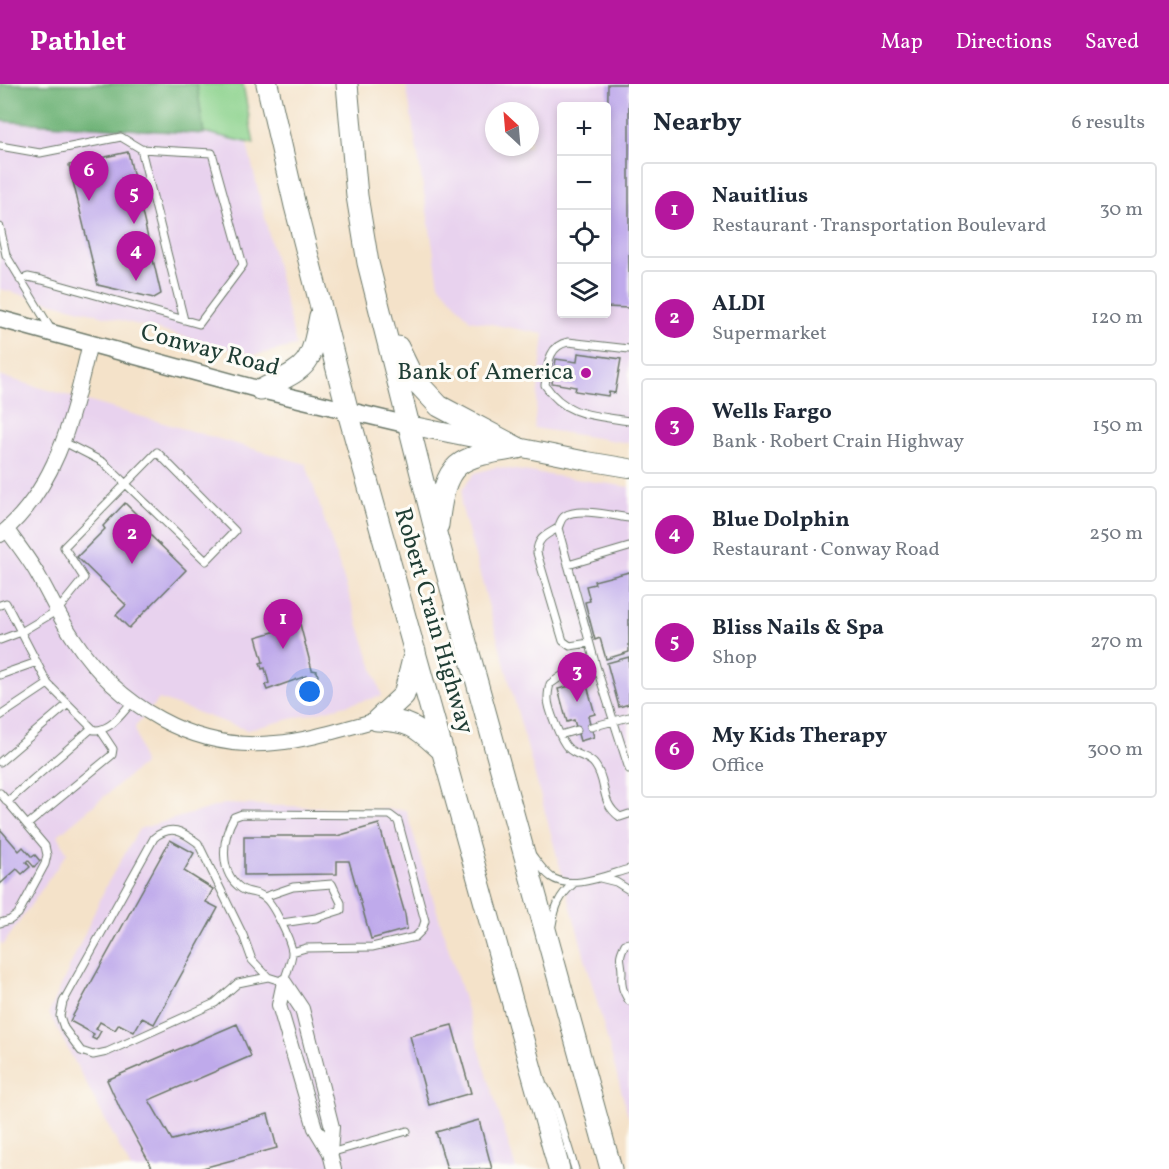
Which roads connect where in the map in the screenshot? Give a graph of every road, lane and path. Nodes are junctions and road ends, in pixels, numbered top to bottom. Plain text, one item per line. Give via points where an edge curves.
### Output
1 (267, 84) edge
2 (347, 84) edge
3 (0, 146) edge
4 (141, 149) junction
5 (0, 231) edge
6 (20, 280) junction
7 (379, 309) junction
8 (321, 310) junction
9 (0, 319) edge
10 (184, 320) junction
11 (53, 333) junction
12 (90, 343) junction
13 (629, 349) edge
14 (261, 390) junction
15 (348, 412) junction
16 (629, 421) edge
17 (409, 425) junction
18 (64, 442) junction
19 (518, 448) junction
20 (629, 468) edge
21 (126, 483) junction
22 (629, 518) edge
23 (558, 528) junction
24 (2, 530) edge
25 (437, 537) junction
26 (629, 548) edge
27 (568, 564) junction
28 (0, 605) edge
29 (58, 610) junction
30 (21, 632) junction
31 (0, 640) edge
32 (589, 643) junction
33 (415, 648) junction
34 (37, 662) junction
35 (596, 666) junction
36 (0, 675) edge
37 (48, 684) junction
38 (132, 702) junction
39 (68, 704) junction
40 (0, 716) edge
41 (629, 717) edge
42 (377, 720) junction
43 (613, 721) junction
44 (591, 727) dead end
45 (92, 728) junction
46 (577, 730) dead end
47 (101, 731) junction
48 (560, 735) junction
49 (443, 751) junction
50 (0, 762) edge
51 (629, 769) edge
52 (0, 793) edge
53 (7, 802) junction
54 (629, 814) edge
55 (27, 825) junction
56 (521, 842) junction
57 (629, 869) edge
58 (597, 877) junction
59 (573, 884) junction
60 (629, 890) edge
61 (264, 897) junction
62 (0, 923) edge
63 (282, 923) junction
64 (549, 942) junction
65 (629, 943) edge
66 (292, 952) junction
67 (268, 977) junction
68 (284, 982) junction
69 (629, 1001) edge
70 (525, 1047) junction
71 (406, 1131) dead end
72 (330, 1153) junction
73 (334, 1169) edge
74 (559, 1169) edge
75 (575, 1169) edge
76 (611, 1169) edge

1 - 8 highway, Robert Crain Highway
2 - 7 highway, Robert Crain Highway via 357,196
3 - 4 lane via 40,153 121,137
4 - 10 lane
4 - 10 lane via 212,153 243,266 199,324
5 - 6 lane via 6,255
6 - 10 lane via 28,277
6 - 11 lane
7 - 17 highway, Robert Crain Highway
7 - 19 highway via 413,378 426,394 439,406
8 - 14 highway via 309,359 294,373
8 - 15 highway, Robert Crain Highway
9 - 11 street, Conway Road
11 - 12 street, Conway Road
12 - 14 street, Conway Road
12 - 18 street
13 - 16 lane via 560,343 551,352 545,385 554,399 571,411
14 - 15 street, Conway Road
15 - 17 street, Conway Road
15 - 33 highway, Robert Crain Highway
17 - 19 main road
17 - 25 highway, Robert Crain Highway
18 - 21 lane via 103,462
18 - 24 street via 32,502
19 - 20 main road
19 - 25 highway via 471,457 450,472 441,497
21 - 21 lane via 206,561 235,531 157,452
21 - 29 lane via 63,547 84,578
22 - 23 lane via 578,512 566,515
23 - 27 lane
23 - 32 lane via 541,537 537,553 563,641 570,646
24 - 29 street via 37,573
25 - 56 highway, Robert Crain Highway
26 - 27 lane
27 - 32 lane
28 - 30 lane via 6,603
29 - 30 lane
29 - 38 street via 87,658 108,683
30 - 31 lane
30 - 34 lane
32 - 35 lane
33 - 42 highway via 404,695
33 - 49 highway, Robert Crain Highway
34 - 36 lane
34 - 37 lane
35 - 43 lane
35 - 48 lane via 563,675 550,684 547,699
37 - 39 lane
37 - 40 lane
38 - 42 street via 166,723 190,732 244,744 303,739
38 - 47 lane
39 - 45 lane
39 - 50 lane
41 - 43 lane
42 - 49 highway via 408,723
43 - 44 lane
43 - 51 lane
45 - 47 lane
45 - 53 lane
46 - 48 lane
47 - 55 lane via 113,749 112,755
48 - 54 lane via 567,748 597,766 610,810 620,817
49 - 70 highway, Robert Crain Highway
52 - 53 lane
53 - 55 lane
55 - 62 lane via 45,846 45,864 18,914
56 - 59 lane via 551,877
56 - 64 highway, Robert Crain Highway
57 - 58 lane
58 - 59 lane
58 - 60 lane
59 - 64 lane via 555,907
61 - 63 lane
61 - 63 lane via 293,887 332,884 341,910
61 - 66 lane via 241,889 228,872 223,850 234,816 390,815 398,821 425,921 422,930 414,937 372,947 306,948
63 - 66 lane
64 - 76 highway, Robert Crain Highway
65 - 69 lane via 619,956 620,986
66 - 68 lane
67 - 67 lane via 252,960 198,843 173,830 163,831 154,838 63,1002 60,1016 72,1041 81,1051 93,1055 215,1003 238,984
67 - 68 lane
68 - 72 street via 302,1009 332,1127
68 - 72 street via 279,1005 315,1128
70 - 74 highway, Robert Crain Highway
70 - 75 lane via 555,1105
71 - 72 lane
72 - 73 street

